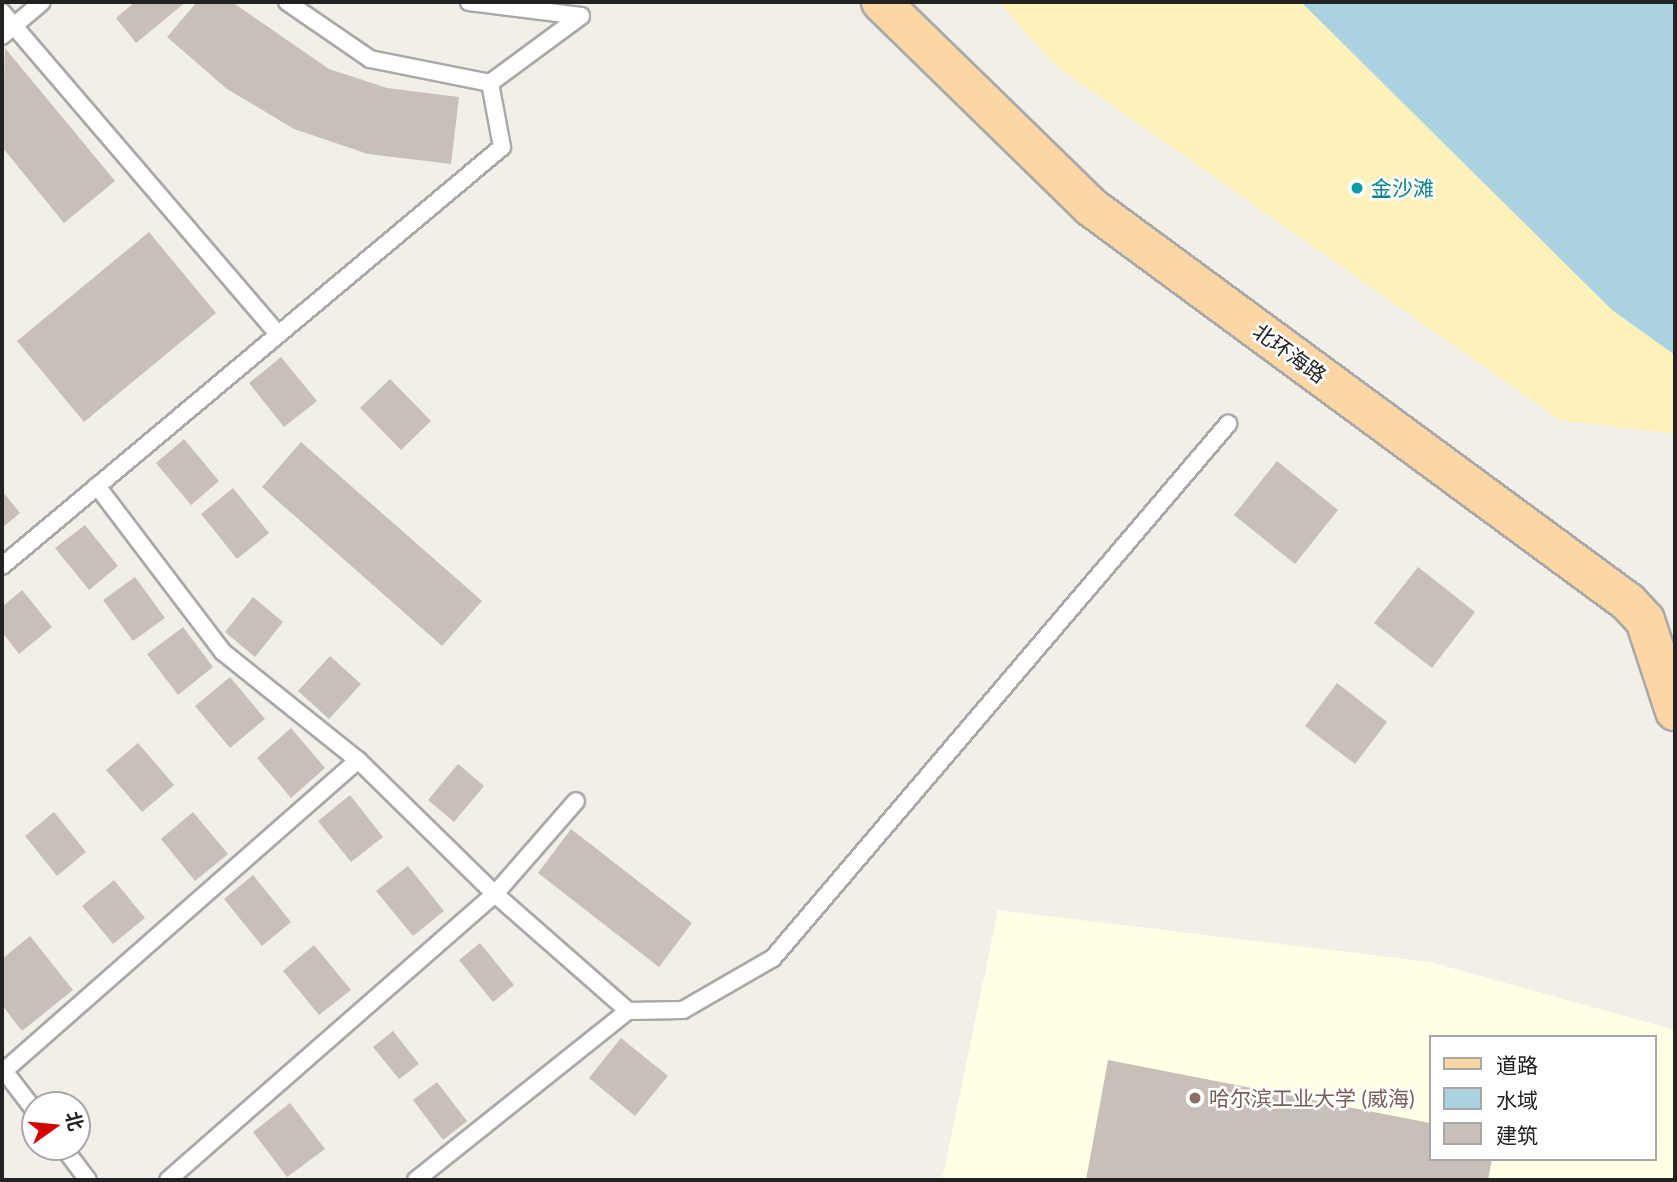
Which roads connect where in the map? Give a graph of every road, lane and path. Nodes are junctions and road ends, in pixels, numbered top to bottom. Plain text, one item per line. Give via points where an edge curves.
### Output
1 (42, 2) edge
2 (287, 2) edge
3 (469, 2) edge
4 (881, 2) edge
5 (2, 12) edge
6 (8, 31) edge
7 (490, 83) junction
8 (278, 334) junction
9 (1228, 424) dead end
10 (97, 486) junction
11 (2, 566) edge
12 (1675, 710) edge
13 (358, 760) junction
14 (576, 801) dead end
15 (495, 894) junction
16 (628, 1011) junction
17 (3, 1069) edge
18 (21, 1093) edge
19 (74, 1161) edge
20 (88, 1180) edge
21 (168, 1180) edge
22 (416, 1180) edge

1 - 6 lane
2 - 7 lane via 370,59
3 - 7 lane via 581,16
4 - 12 main road, 北环海路 via 1091,207 1628,602 1645,620
5 - 6 lane
6 - 8 lane
7 - 8 lane via 502,147
8 - 10 lane
9 - 16 lane via 773,958 683,1010
10 - 11 lane
10 - 13 lane via 223,652
13 - 15 lane
13 - 17 lane
14 - 15 lane
15 - 16 lane
15 - 21 lane
16 - 22 lane
17 - 18 lane
19 - 20 lane

